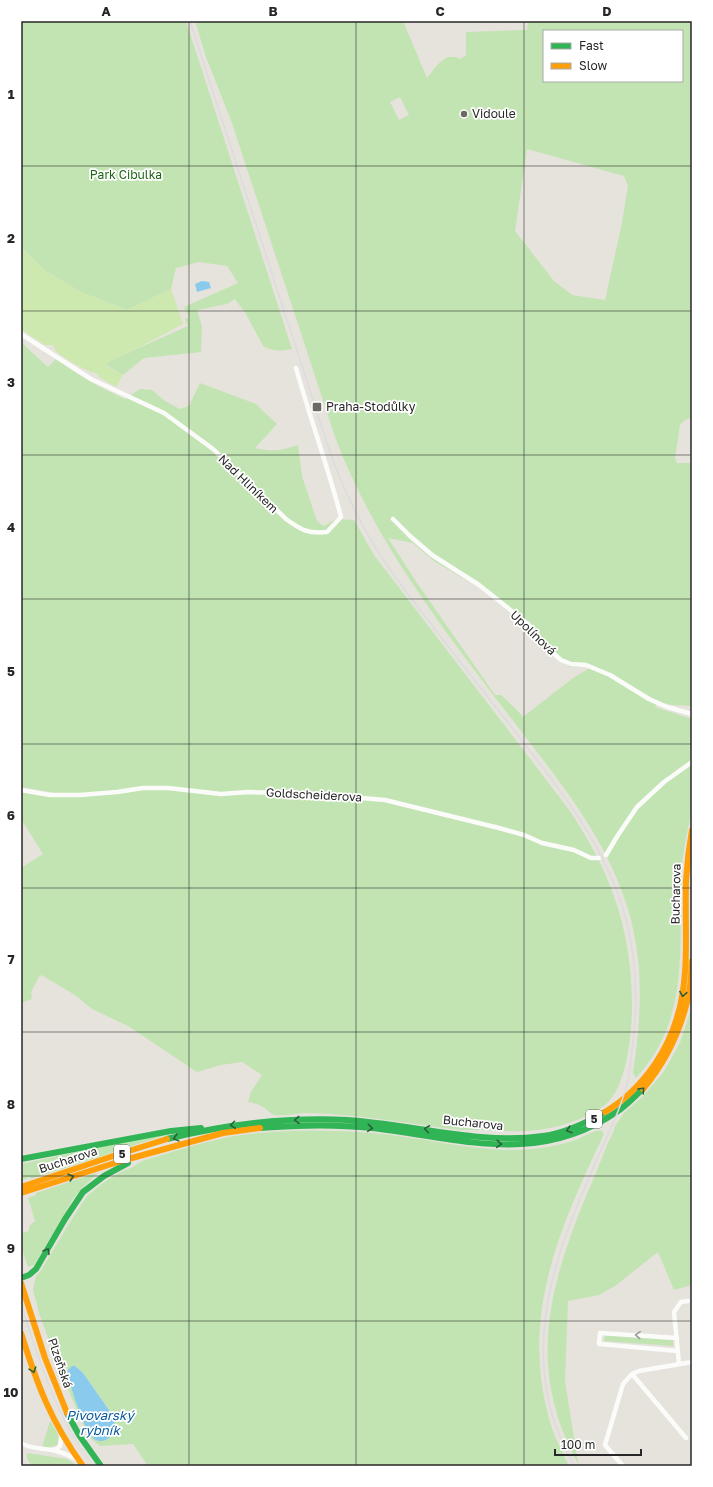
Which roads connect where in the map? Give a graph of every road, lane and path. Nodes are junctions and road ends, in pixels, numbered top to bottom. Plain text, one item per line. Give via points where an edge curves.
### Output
1 (21, 334) edge
2 (296, 368) dead end
3 (393, 519) dead end
4 (692, 714) edge
5 (692, 762) edge
6 (21, 790) edge
7 (692, 830) edge
8 (606, 855) dead end
9 (599, 858) dead end
10 (692, 961) edge
11 (275, 1124) junction
12 (253, 1126) junction
13 (214, 1128) junction
14 (140, 1156) junction
15 (22, 1158) edge
16 (33, 1186) junction
17 (21, 1187) edge
18 (21, 1194) edge
19 (21, 1278) edge
20 (21, 1283) edge
21 (688, 1301) dead end
22 (21, 1333) edge
23 (677, 1338) junction
24 (678, 1351) junction
25 (692, 1362) edge
26 (679, 1364) junction
27 (632, 1374) junction
28 (62, 1434) junction
29 (686, 1438) dead end
30 (21, 1443) edge
31 (51, 1450) junction
32 (81, 1464) edge
33 (101, 1466) edge
34 (623, 1466) edge

1 - 2 street, Nad Hliníkem via 90,379 164,413 212,449 298,528 308,533 327,532 341,517
3 - 4 street, Upolínová via 432,555 479,585 528,624 546,647 561,660 586,665 610,675 649,699
5 - 8 street via 664,782 638,807
6 - 9 street, Goldscheiderova via 50,795 80,795 168,788 221,794 315,794 385,800 499,828 542,843 574,850 591,858
7 -> 11 main road, Bucharova / 5 via 686,879 686,971 678,1016 664,1049 652,1068 637,1087 613,1108 574,1128 521,1138 482,1136 360,1121 315,1119
11 -> 10 main road, Bucharova / 5 via 355,1127 503,1144 541,1143 581,1132 627,1105 659,1070 676,1041 685,1014 690,992
11 - 12 main road, Bucharova / 5
12 -> 13 main road, Bucharova / 5
12 - 14 main road, Bucharova / 5
13 - 15 main road via 171,1131
13 -> 16 main road, Bucharova / 5 via 131,1151
16 -> 14 main road, Bucharova / 5
19 -> 14 main road via 36,1269 83,1192 104,1176
16 - 17 main road, 5
16 - 18 main road, 5
20 - 33 main road, Plzeňská via 62,1401 76,1432
21 - 23 street via 681,1302 674,1312
22 -> 28 main road via 48,1409
23 - 24 street
23 -> 24 street via 600,1333 599,1344
24 - 26 street
25 - 26 street
26 - 27 street
27 - 29 street
27 - 34 street via 623,1384 605,1445
28 - 31 street via 60,1446
28 - 32 main road
30 - 31 street
31 - 32 street via 67,1454

